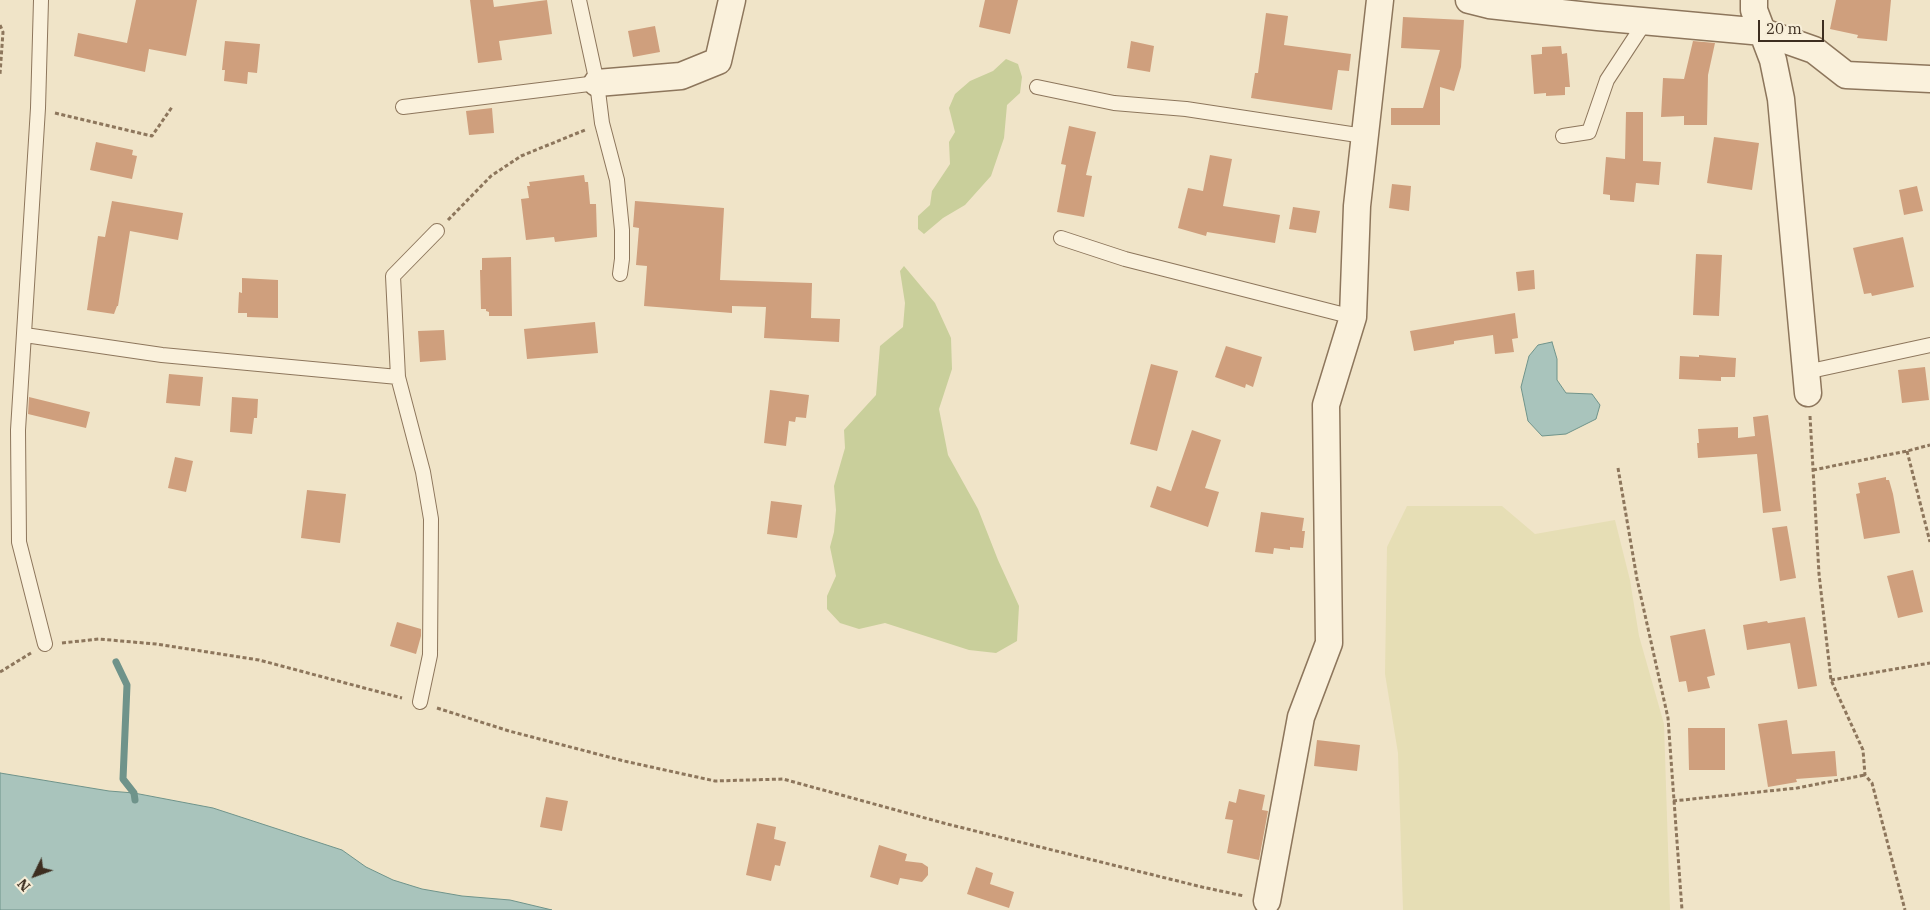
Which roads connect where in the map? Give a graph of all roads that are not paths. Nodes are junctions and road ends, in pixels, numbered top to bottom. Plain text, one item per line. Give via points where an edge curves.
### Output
1 (41, 0) edge
2 (579, 0) edge
3 (732, 0) edge
4 (1380, 0) edge
5 (1470, 0) edge
6 (1754, 0) edge
7 (1645, 22) junction
8 (1763, 32) junction
9 (1930, 79) edge
10 (597, 83) junction
11 (1037, 87) dead end
12 (403, 107) dead end
13 (1364, 136) junction
14 (1563, 136) dead end
15 (437, 231) road end
16 (1061, 238) dead end
17 (620, 274) dead end
18 (1353, 317) junction
19 (25, 335) junction
20 (1930, 345) edge
21 (398, 377) junction
22 (1807, 382) joint
23 (45, 644) road end
24 (420, 702) road end
25 (1267, 901) road end

1 - 19 lane
2 - 10 lane
3 - 10 street via 718,61 681,76
4 - 13 street
5 - 7 street via 1489,5
6 - 8 street via 1754,10
7 - 8 street
7 - 14 lane via 1607,80 1589,132
8 - 9 street via 1814,50 1846,75
8 - 22 street via 1774,60 1781,99
10 - 12 lane
10 - 17 lane via 602,123 617,180 622,230
11 - 13 lane via 1114,102 1186,109
13 - 18 street via 1357,206
15 - 21 lane via 393,276
16 - 18 lane via 1125,259
18 - 25 street via 1326,405 1329,644 1301,717
19 - 21 lane via 162,355
19 - 23 lane via 18,430 19,542
20 - 22 lane
21 - 24 lane via 432,519 430,655

